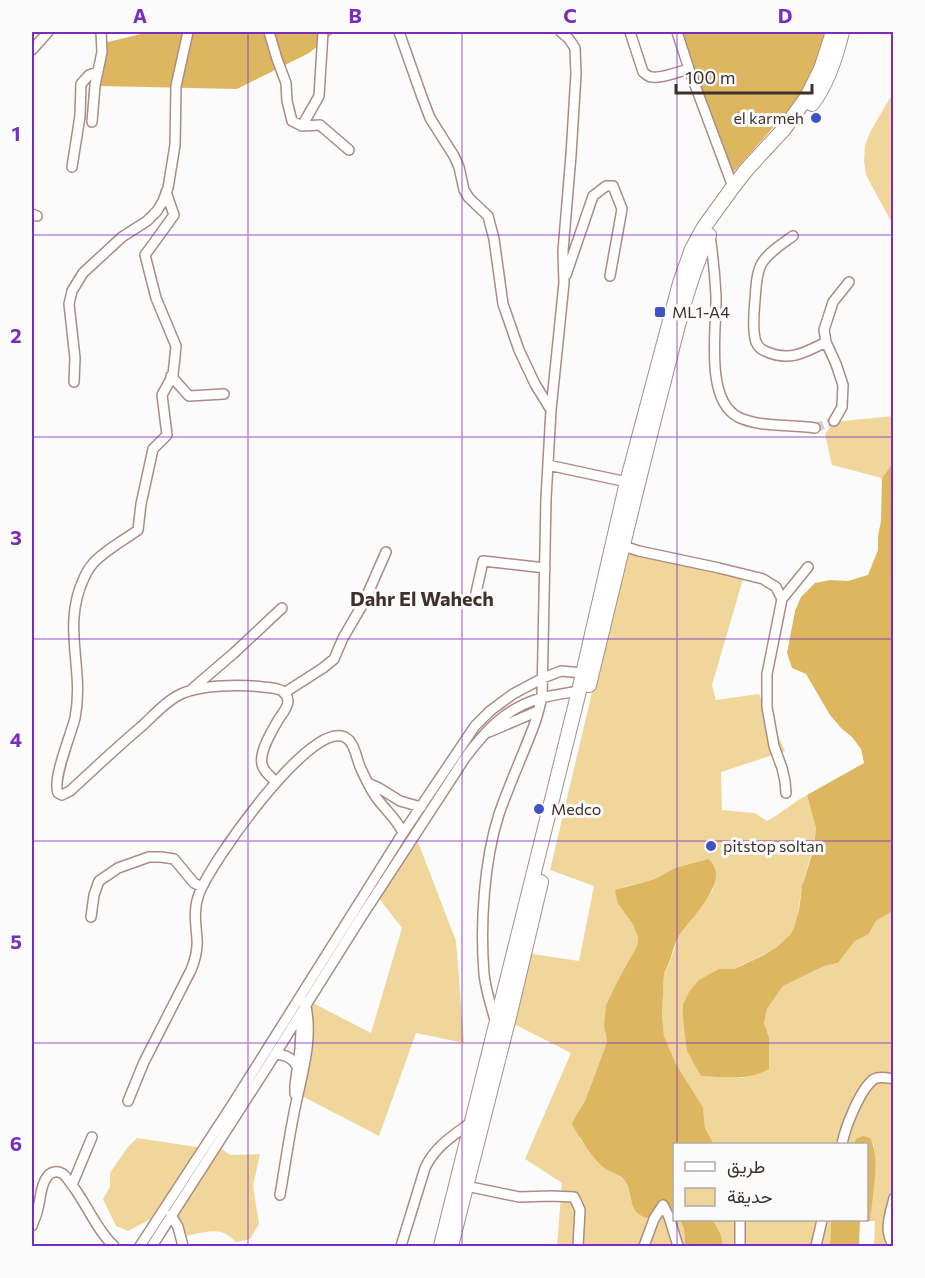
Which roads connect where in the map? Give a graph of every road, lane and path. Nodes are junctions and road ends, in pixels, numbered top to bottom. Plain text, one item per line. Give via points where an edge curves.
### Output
1 (48, 32) edge
2 (101, 32) edge
3 (188, 32) edge
4 (269, 32) edge
5 (323, 32) edge
6 (399, 32) edge
7 (561, 32) edge
8 (630, 32) edge
9 (677, 32) edge
10 (833, 32) edge
11 (842, 32) edge
12 (32, 50) edge
13 (689, 69) junction
14 (98, 72) junction
15 (92, 122) dead end
16 (302, 126) junction
17 (349, 150) dead end
18 (72, 167) dead end
19 (733, 187) junction
20 (166, 192) junction
21 (710, 234) junction
22 (793, 236) dead end
23 (610, 276) dead end
24 (849, 282) dead end
25 (564, 283) junction
26 (826, 342) junction
27 (171, 376) junction
28 (74, 382) dead end
29 (224, 394) dead end
30 (551, 410) junction
31 (834, 421) dead end
32 (815, 428) tunnel mouth
33 (548, 465) junction
34 (627, 482) junction
35 (623, 546) junction
36 (386, 552) dead end
37 (808, 567) dead end
38 (545, 568) junction
39 (782, 599) junction
40 (474, 602) dead end
41 (282, 608) dead end
42 (583, 673) junction
43 (543, 678) junction
44 (191, 690) junction
45 (579, 691) junction
46 (284, 693) junction
47 (543, 698) junction
48 (538, 711) junction
49 (482, 736) junction
50 (276, 782) junction
51 (368, 783) junction
52 (786, 793) dead end
53 (421, 807) junction
54 (403, 833) junction
55 (202, 887) junction
56 (91, 917) dead end
57 (302, 1003) junction
58 (496, 1023) junction
59 (275, 1054) junction
60 (297, 1066) junction
61 (894, 1079) edge
62 (128, 1101) dead end
63 (296, 1105) junction
64 (473, 1120) junction
65 (93, 1137) dead end
66 (842, 1143) edge
67 (72, 1185) junction
68 (466, 1186) junction
69 (280, 1195) dead end
70 (894, 1198) edge
71 (171, 1215) junction
72 (740, 1221) edge
73 (822, 1221) edge
74 (32, 1226) edge
75 (146, 1245) edge
76 (446, 1245) edge
77 (114, 1246) edge
78 (183, 1246) edge
79 (401, 1246) edge
80 (578, 1246) edge
81 (644, 1246) edge
82 (678, 1246) edge
83 (740, 1246) edge
84 (816, 1246) edge
85 (894, 1246) edge

1 - 12 street
2 - 14 street
3 - 20 street via 176,86 175,145
4 - 16 street via 286,83 292,121
5 - 16 street via 319,96
6 - 30 street via 430,118 459,167 464,190 488,216 503,304 519,350
7 - 25 street via 575,48 576,74
8 - 13 street via 647,76
9 - 13 street
10 - 19 highway via 807,97
11 - 21 highway via 834,64 817,97 749,178
13 - 19 street
14 - 15 street
14 - 18 street via 81,84
16 - 17 street via 320,125
19 - 34 highway via 704,227 689,257
20 - 27 street via 174,215 145,255 156,298 176,346
20 - 28 street via 147,221 122,237 83,273 72,291 69,304
21 - 32 street via 716,295 714,358 719,393 736,416 775,426
21 - 35 highway via 689,287
22 - 26 street via 760,266 755,340 759,348 783,357 808,352
23 - 25 street via 622,210 613,186 606,186 593,196
24 - 26 street via 827,317
25 - 30 street
26 - 31 street via 843,385 842,407
27 - 29 street via 189,396
27 - 44 street via 162,395 167,435 153,449 138,530 91,565 78,592 73,628 77,703 57,793 70,791 171,700
30 - 33 street
33 - 34 street
33 - 38 street
34 - 42 highway
35 - 39 street via 763,579 776,587
35 - 68 highway
36 - 46 street via 334,659
37 - 39 street
38 - 40 street via 483,561
38 - 43 street
39 - 52 street via 767,674 766,707
41 - 44 street
42 - 43 street via 561,671
42 - 45 highway
43 - 47 street
43 - 53 street via 513,694 475,726
44 - 46 street via 253,686 280,689
45 - 47 street
45 - 58 highway
46 - 50 street via 287,706 263,750 261,764
47 - 48 street
47 - 49 street via 501,717
48 - 49 street
48 - 58 street via 492,837 486,877 484,974
49 - 57 street
50 - 51 street via 315,744 341,736 353,746
50 - 55 street via 252,810
51 - 53 street via 400,801
51 - 54 street
53 - 54 street
54 - 57 street
55 - 56 street via 174,859 149,857 118,868 99,881
55 - 62 street via 195,909 197,955 192,970
57 - 59 street
57 - 60 street
57 - 63 street via 309,1019
57 - 75 street via 234,1102
58 - 64 highway
59 - 60 street via 286,1055
59 - 71 street
60 - 63 street
61 - 66 street via 874,1079 857,1101
63 - 69 street
64 - 76 highway
64 - 79 street via 429,1159
65 - 67 street
67 - 74 street via 63,1174 49,1174
67 - 77 street
68 - 76 highway
68 - 80 street via 519,1197 574,1197 580,1210
70 - 85 street via 887,1224
71 - 75 street
71 - 78 street
72 - 83 street
73 - 84 street
81 - 82 street via 663,1205

